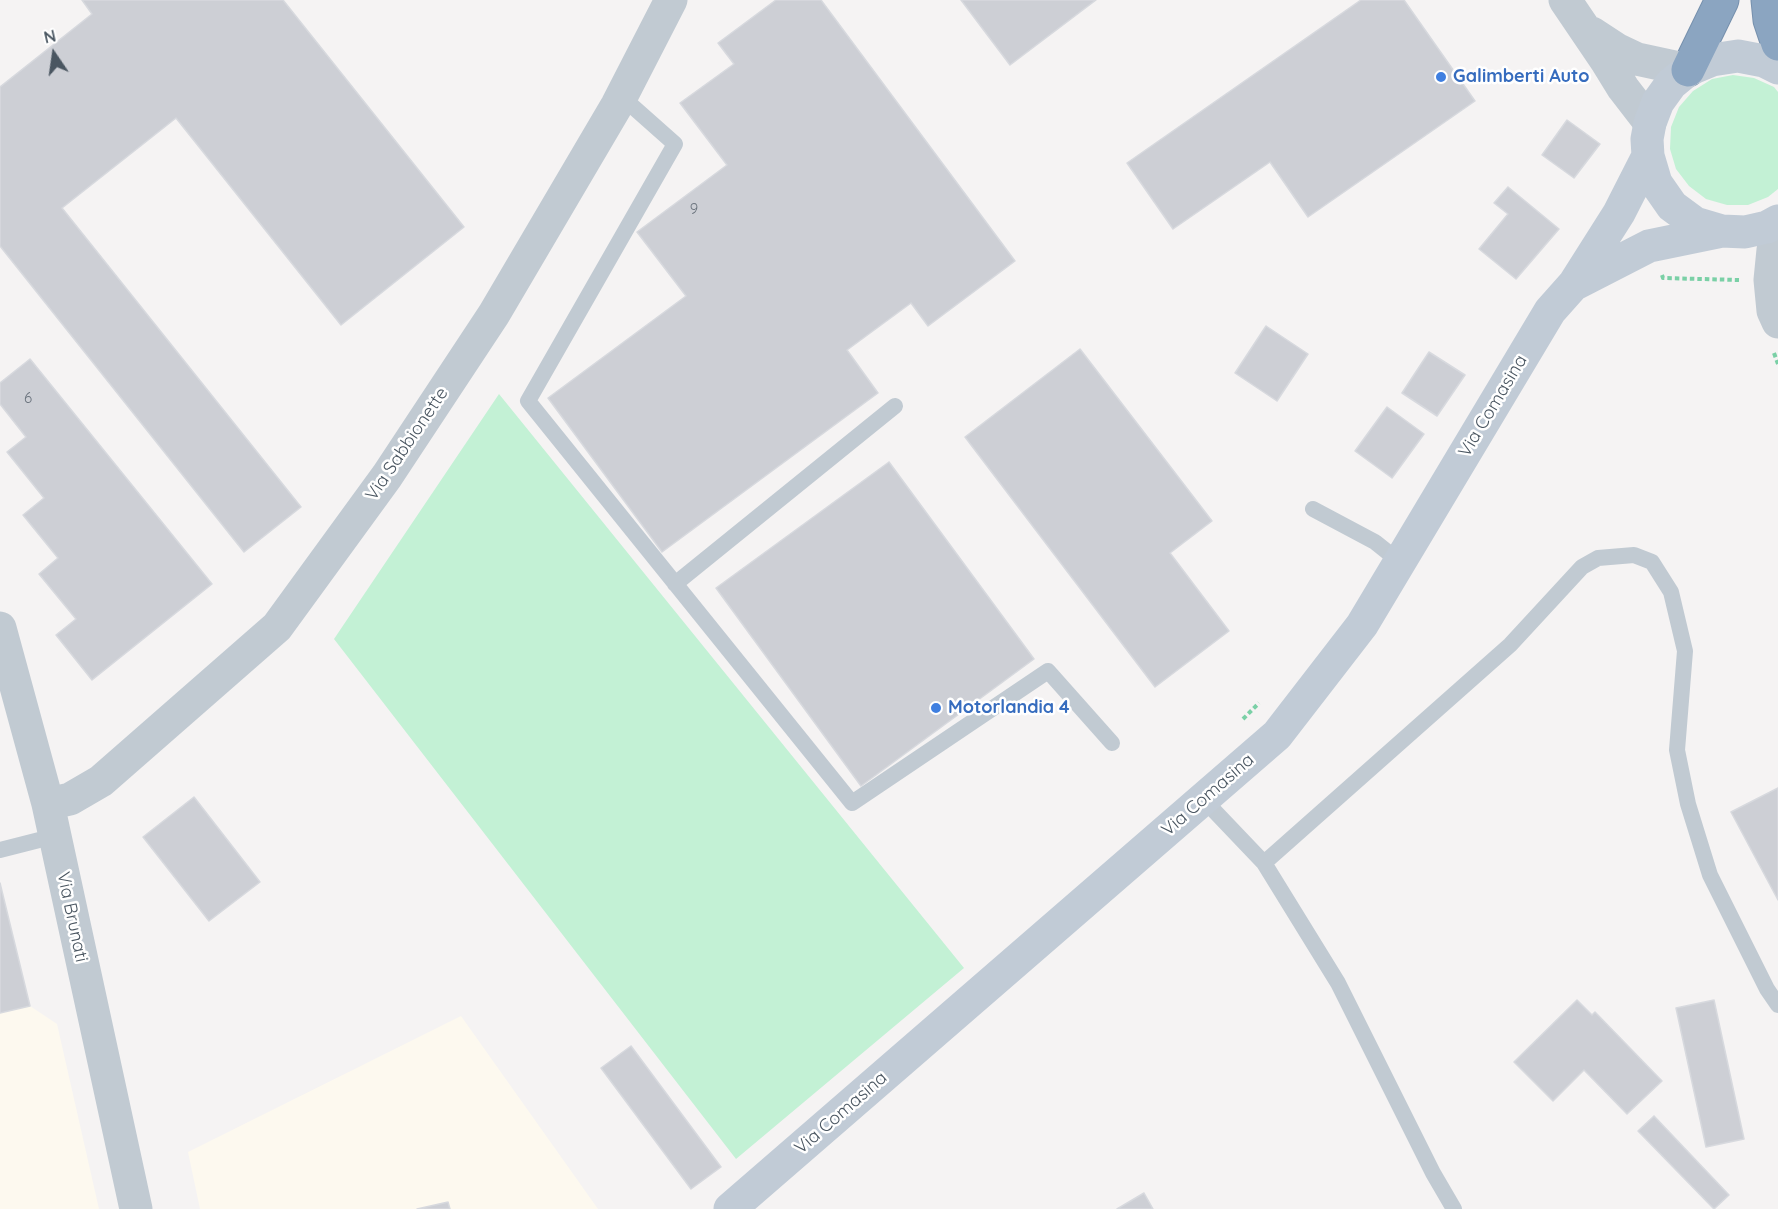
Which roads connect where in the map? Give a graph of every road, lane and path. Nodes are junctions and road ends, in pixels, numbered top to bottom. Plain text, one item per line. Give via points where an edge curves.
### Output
1 (671, 0) edge
2 (1565, 0) edge
3 (1722, 0) edge
4 (1768, 0) edge
5 (1583, 27) junction
6 (1778, 45) edge
7 (1778, 68) edge
8 (1688, 70) junction
9 (622, 97) junction
10 (1650, 123) junction
11 (1648, 156) junction
12 (1778, 221) edge
13 (1722, 231) junction
14 (1778, 238) edge
15 (1649, 246) junction
16 (1770, 280) junction
17 (1574, 284) junction
18 (1778, 322) edge
19 (895, 406) dead end
20 (1313, 509) dead end
21 (1400, 562) junction
22 (675, 584) junction
23 (0, 628) edge
24 (1260, 702) dead end
25 (1237, 726) dead end
26 (1113, 743) dead end
27 (1203, 799) junction
28 (48, 804) junction
29 (55, 837) junction
30 (0, 850) edge
31 (1264, 862) junction
32 (1778, 1005) edge
33 (136, 1209) edge
34 (730, 1209) edge
35 (1454, 1209) edge

1 - 9 street, Via Sabbionette
2 - 5 street
3 - 8 highway
4 - 6 highway
5 - 8 street via 1637,59
5 - 10 street
7 - 8 main road via 1738,56 1712,60
8 - 10 main road via 1658,102
9 - 22 lane via 675,144 528,401
9 - 28 street, Via Sabbionette via 494,314 387,476 277,627 101,781 70,799
10 - 11 main road
11 - 13 main road via 1656,183 1672,206 1695,223
11 - 17 main road, Via Comasina via 1619,213
12 - 13 main road via 1745,232
13 - 15 main road, Via Comasina
14 - 16 street
15 - 16 path via 1663,278
15 - 17 main road, Via Comasina
16 - 18 street
17 - 21 main road, Via Comasina via 1550,311
19 - 22 lane
20 - 21 lane via 1375,542
21 - 27 main road, Via Comasina via 1362,625 1277,735
22 - 26 lane via 852,803 1048,671
23 - 28 street, Via Brunati
24 - 25 path
27 - 31 lane
27 - 34 main road, Via Comasina
28 - 29 street, Via Brunati
29 - 30 lane
29 - 33 street, Via Brunati
31 - 32 lane via 1510,645 1582,567 1598,558 1634,555 1652,561 1671,592 1685,651 1677,750 1688,804 1710,875
31 - 35 lane via 1338,983

